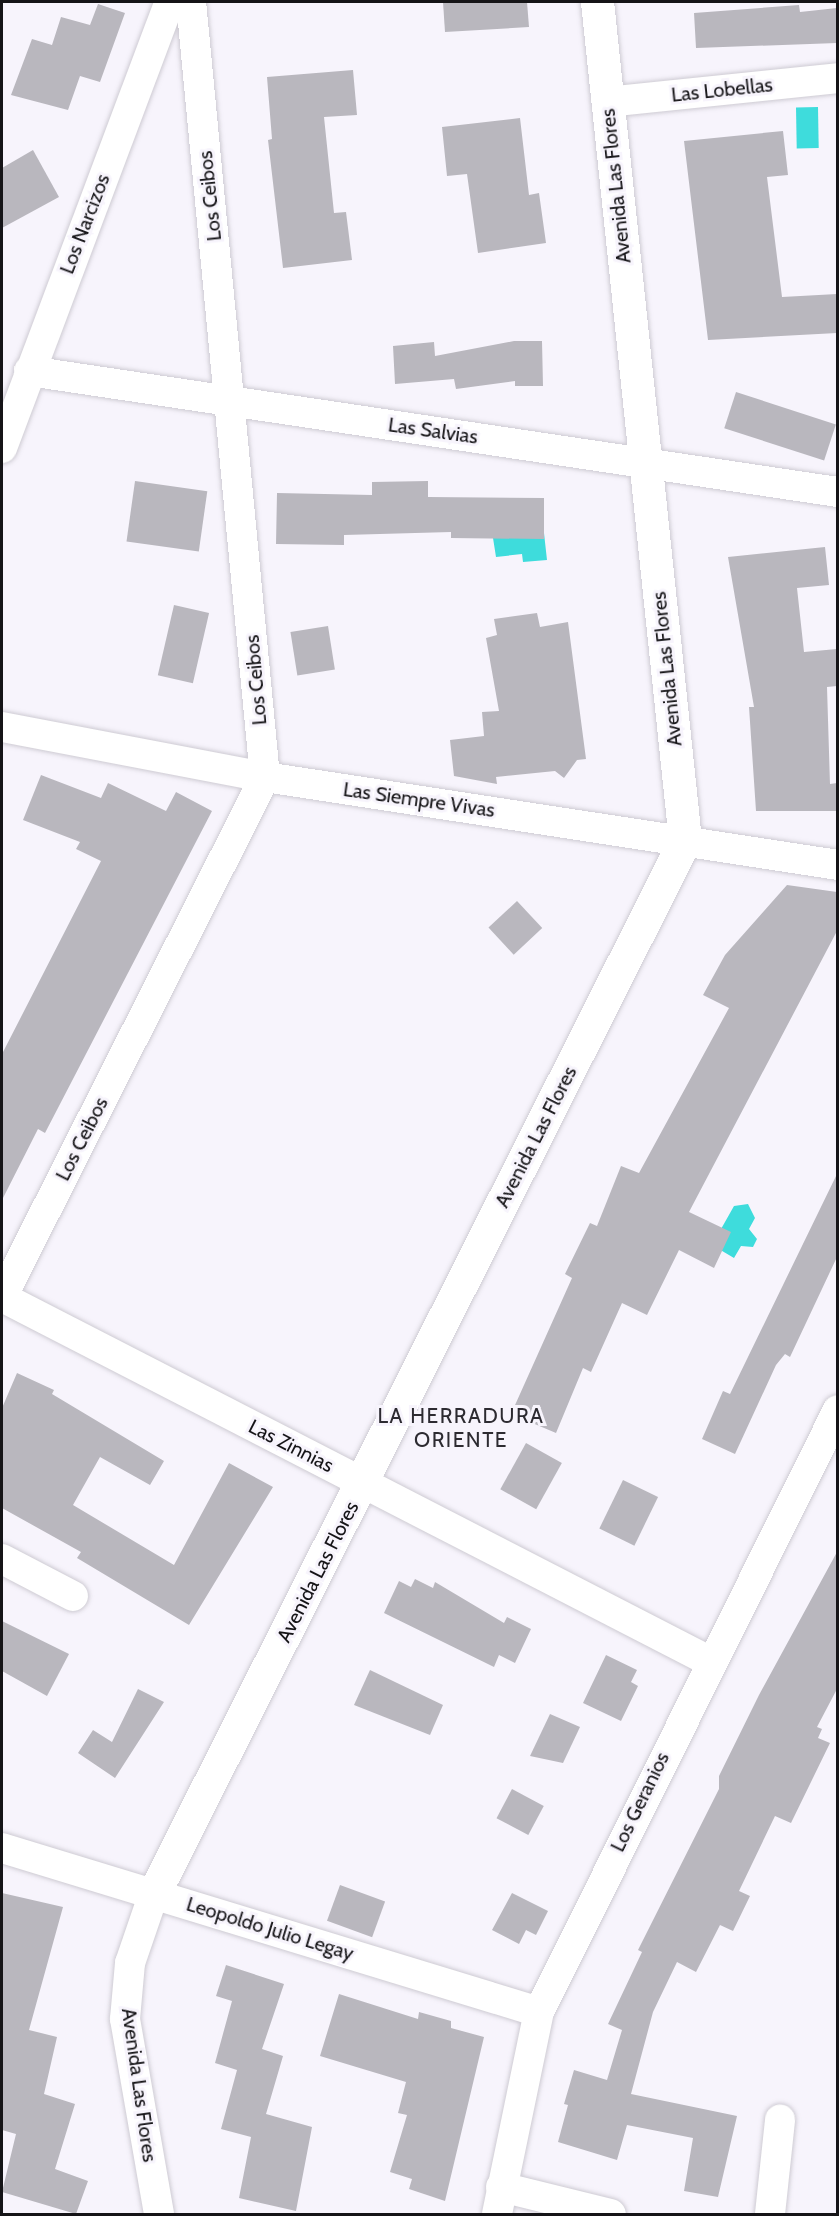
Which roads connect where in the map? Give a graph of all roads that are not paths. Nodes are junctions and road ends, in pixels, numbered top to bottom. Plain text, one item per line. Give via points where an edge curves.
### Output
1 (170, 2) edge
2 (191, 2) edge
3 (597, 2) edge
4 (837, 78) edge
5 (607, 102) junction
6 (29, 371) junction
7 (230, 401) junction
8 (2, 448) edge
9 (645, 463) junction
10 (837, 492) edge
11 (2, 727) edge
12 (265, 777) junction
13 (685, 840) junction
14 (837, 865) edge
15 (2, 1297) edge
16 (837, 1410) edge
17 (363, 1483) junction
18 (2, 1559) edge
19 (73, 1596) dead end
20 (709, 1661) junction
21 (2, 1848) edge
22 (154, 1893) junction
23 (539, 2012) junction
24 (780, 2120) dead end
25 (499, 2201) edge
26 (159, 2214) edge
27 (611, 2214) edge
28 (770, 2214) edge

1 - 6 street, Los Narcizos
2 - 7 street, Los Ceibos
3 - 5 street, Avenida Las Flores
4 - 5 street, Las Lobellas
5 - 9 street, Avenida Las Flores
6 - 7 street, Las Salvias
6 - 8 street, Los Narcizos
7 - 9 street, Las Salvias
7 - 12 street, Los Ceibos
9 - 10 street, Las Salvias
9 - 13 street, Avenida Las Flores
11 - 12 street, Las Siempre Vivas
12 - 13 street, Las Siempre Vivas
12 - 15 street, Los Ceibos
13 - 14 street, Las Siempre Vivas
13 - 17 street, Avenida Las Flores
15 - 17 street, Las Zinnias
16 - 20 street, Los Geranios
17 - 20 street, Las Zinnias
17 - 22 street, Avenida Las Flores
18 - 19 street
20 - 23 street, Los Geranios
21 - 22 street, Leopoldo Julio Legay
22 - 23 street, Leopoldo Julio Legay
22 - 26 street, Avenida Las Flores via 130,1963 125,2019
23 - 25 street, Los Geranios
24 - 28 street
25 - 27 street

